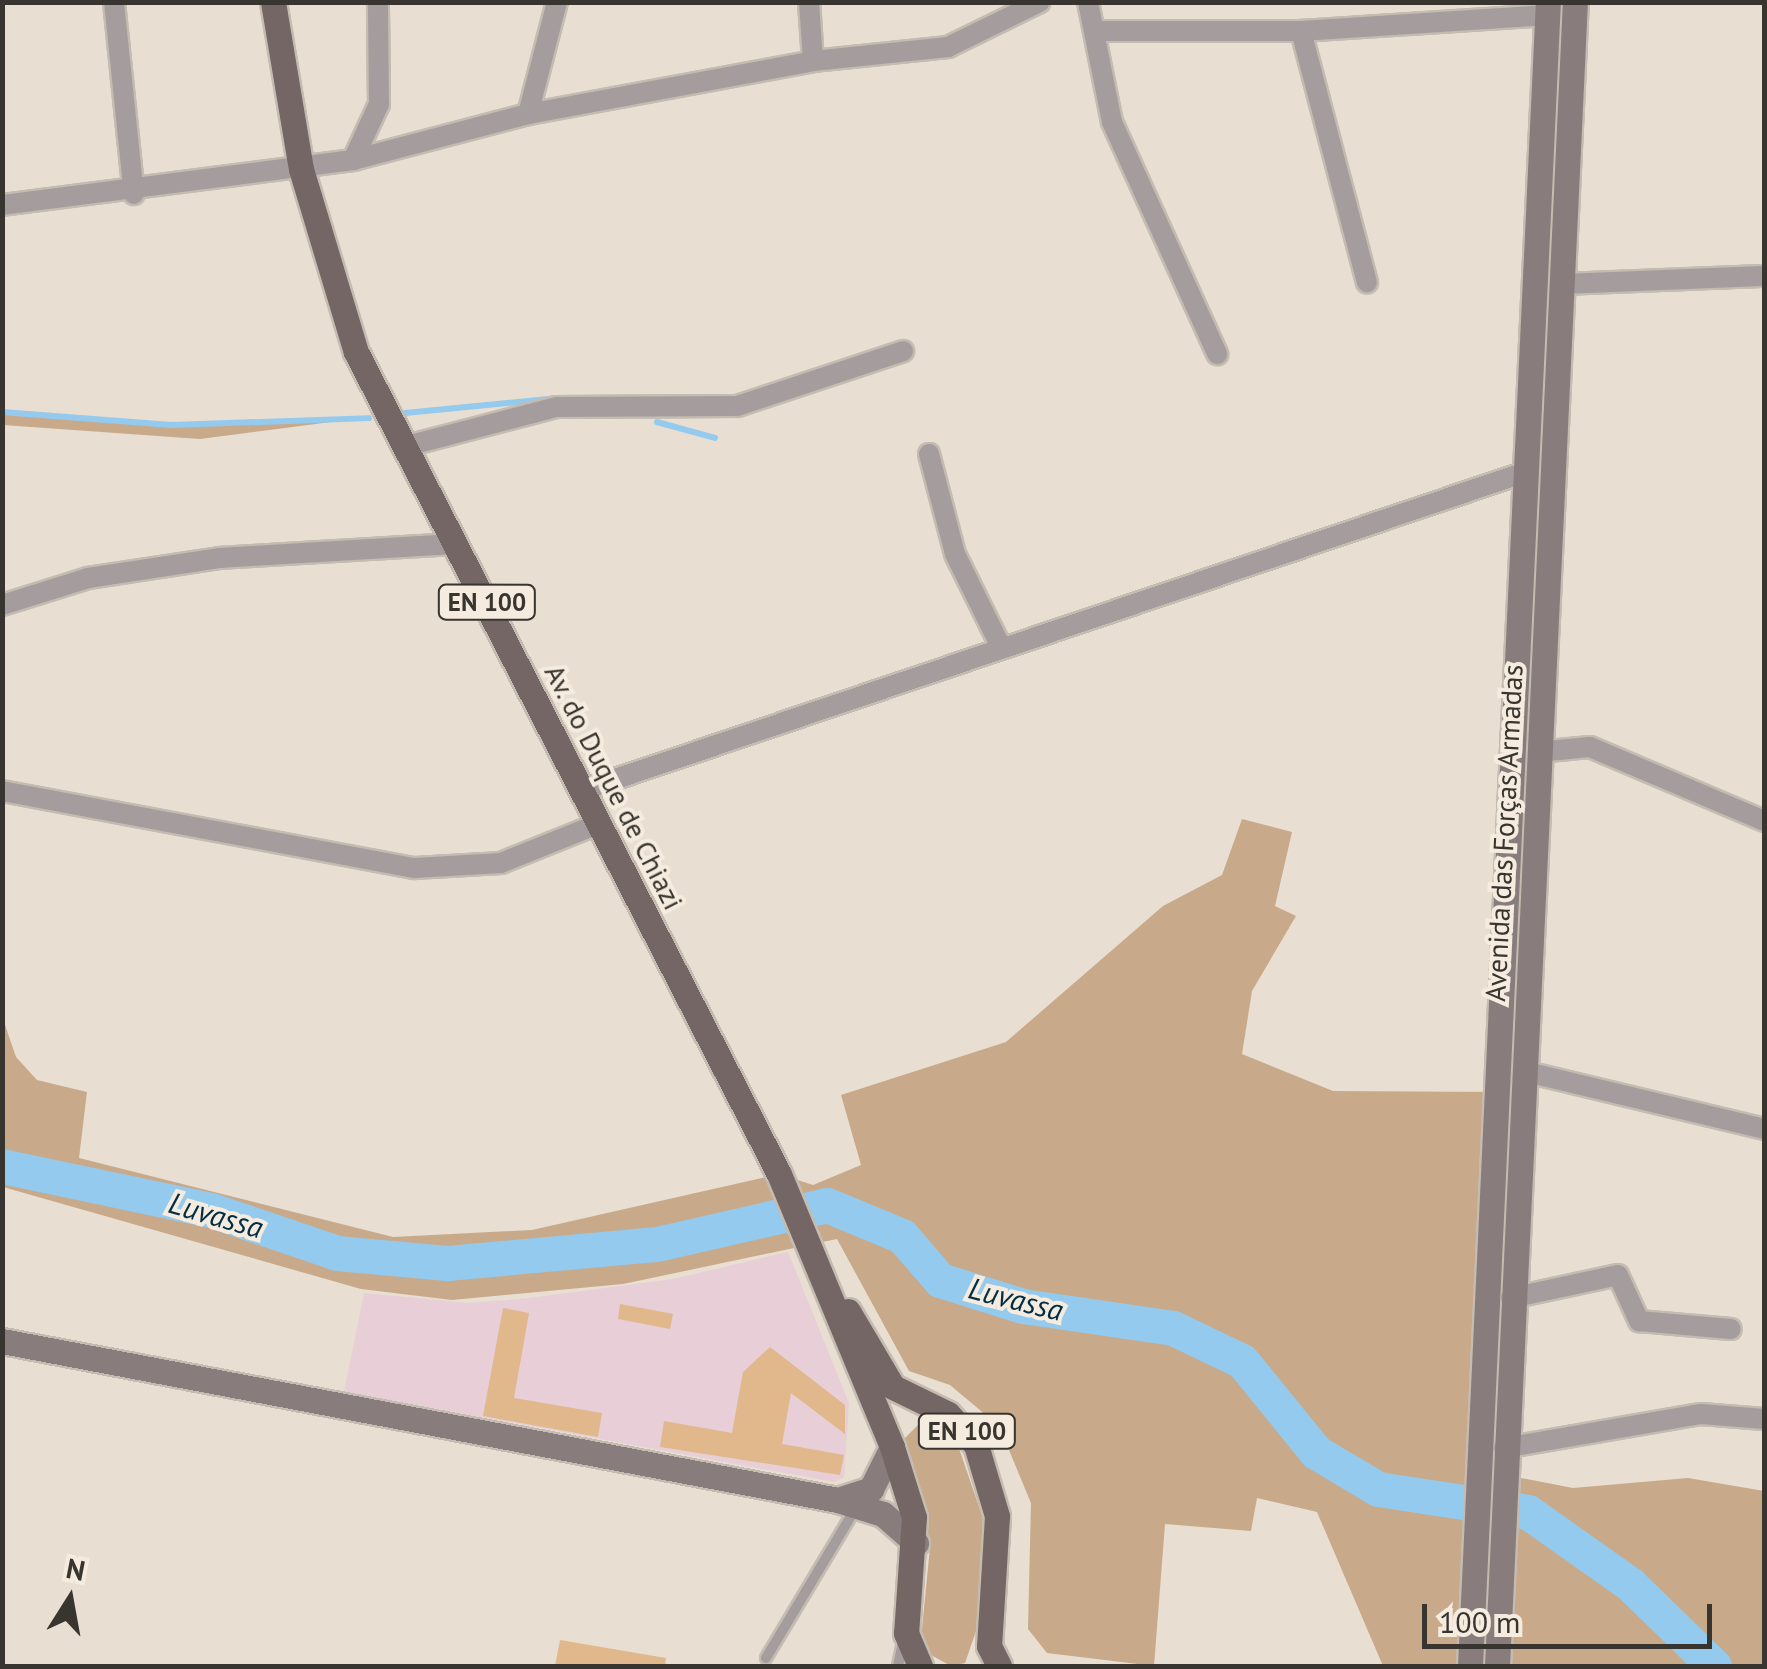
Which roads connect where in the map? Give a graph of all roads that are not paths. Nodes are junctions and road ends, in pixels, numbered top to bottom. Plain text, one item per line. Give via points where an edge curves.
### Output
1 (114, 2) edge
2 (274, 2) edge
3 (378, 2) edge
4 (557, 2) edge
5 (809, 2) edge
6 (1040, 2) edge
7 (1088, 2) edge
8 (1575, 2) edge
9 (1548, 9) edge
10 (1098, 31) junction
11 (1302, 31) junction
12 (814, 61) junction
13 (528, 114) junction
14 (353, 160) junction
15 (301, 169) junction
16 (134, 194) junction
17 (2, 205) edge
18 (1764, 276) edge
19 (1368, 283) dead end
20 (1561, 284) junction
21 (904, 352) dead end
22 (1217, 354) dead end
23 (403, 446) junction
24 (929, 454) dead end
25 (1526, 472) junction
26 (457, 544) junction
27 (2, 605) edge
28 (1000, 645) junction
29 (1538, 752) junction
30 (583, 790) junction
31 (2, 791) edge
32 (1764, 820) edge
33 (598, 824) junction
34 (1522, 1071) junction
35 (1764, 1129) edge
36 (813, 1252) junction
37 (1511, 1298) junction
38 (1731, 1329) dead end
39 (2, 1342) edge
40 (948, 1414) junction
41 (1764, 1419) edge
42 (892, 1447) junction
43 (1495, 1463) junction
44 (849, 1503) junction
45 (1488, 1528) junction
46 (916, 1544) junction
47 (906, 1633) junction
48 (766, 1658) dead end
49 (989, 1660) edge
50 (898, 1666) edge
51 (920, 1666) edge
52 (1470, 1666) edge
53 (1497, 1666) edge

1 - 16 street
2 - 15 main road, Av. do Duque de Chiazi / EN 100
3 - 14 street via 379,104
4 - 13 street
5 - 12 street
6 - 12 street via 948,48
7 - 10 street
8 - 20 main road, Avenida das Forças Armadas
9 - 11 street
9 - 25 main road, Avenida das Forças Armadas
10 - 11 street
10 - 22 street via 1112,122
11 - 19 street
12 - 13 street
13 - 14 street
14 - 15 street
15 - 16 street
15 - 23 main road, Av. do Duque de Chiazi / EN 100 via 356,352
16 - 17 street
18 - 20 street
20 - 29 main road, Avenida das Forças Armadas
21 - 23 street via 737,406 557,407
23 - 26 main road, Av. do Duque de Chiazi / EN 100
24 - 28 street via 955,554
25 - 28 street
25 - 43 main road, Avenida das Forças Armadas
26 - 27 street via 220,558 88,578
26 - 30 main road, Av. do Duque de Chiazi / EN 100
28 - 30 street
29 - 32 street via 1610,753
29 - 34 main road, Avenida das Forças Armadas
30 - 33 main road, Av. do Duque de Chiazi / EN 100
31 - 33 street via 415,868 501,863
33 - 36 main road, Av. do Duque de Chiazi / EN 100
34 - 35 street
34 - 37 main road, Avenida das Forças Armadas
36 - 40 main road, Av. do Duque de Chiazi / EN 100 via 894,1387
36 - 42 main road, Av. do Duque de Chiazi / EN 100
37 - 38 street via 1618,1276 1639,1320
37 - 43 main road, Avenida das Forças Armadas
39 - 44 main road
40 - 42 main road, EN 100 via 910,1417
40 - 49 main road, Av. do Duque de Chiazi / EN 100 via 976,1445 997,1516
41 - 43 street via 1701,1414
42 - 44 main road via 871,1489
42 - 46 main road, Av. do Duque de Chiazi / EN 100
43 - 45 main road, Avenida das Forças Armadas
44 - 46 main road
44 - 48 lane
45 - 52 main road, Avenida das Forças Armadas
45 - 53 main road, Avenida das Forças Armadas
46 - 47 main road, Av. do Duque de Chiazi / EN 100
47 - 50 lane
47 - 51 main road, Av. do Duque de Chiazi / EN 100

